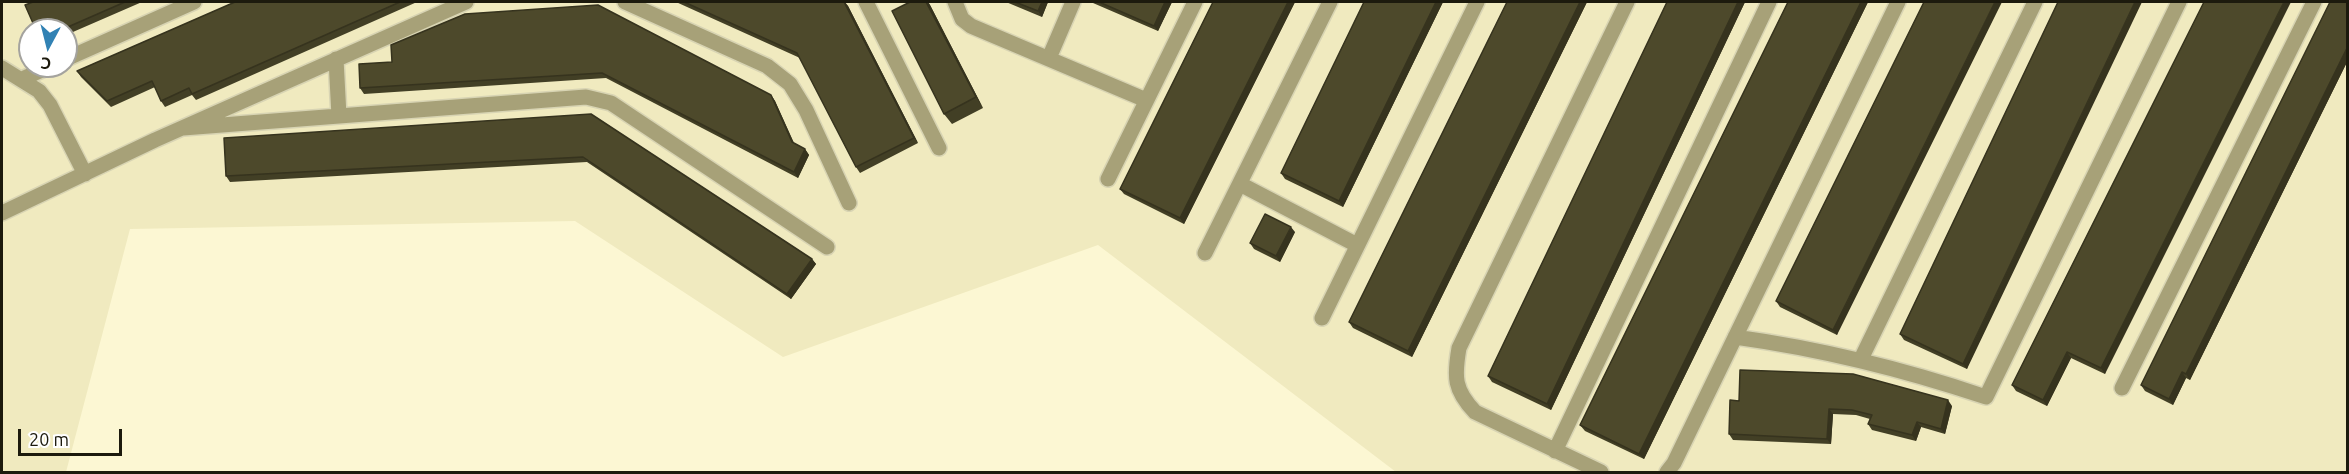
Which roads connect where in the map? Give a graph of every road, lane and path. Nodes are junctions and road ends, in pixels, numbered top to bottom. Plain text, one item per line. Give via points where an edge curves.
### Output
1 (194, 2) edge
2 (466, 2) edge
3 (625, 2) edge
4 (866, 2) edge
5 (955, 2) edge
6 (1074, 2) edge
7 (1195, 2) edge
8 (1330, 2) edge
9 (1477, 2) edge
10 (1627, 2) edge
11 (1769, 2) edge
12 (1898, 2) edge
13 (2035, 2) edge
14 (2179, 2) edge
15 (2314, 2) edge
16 (78, 54) edge
17 (1049, 58) junction
18 (336, 59) junction
19 (2, 68) edge
20 (22, 79) joint
21 (1146, 100) junction
22 (339, 116) junction
23 (183, 128) junction
24 (939, 148) dead end
25 (85, 174) junction
26 (1108, 179) dead end
27 (1240, 184) junction
28 (849, 203) dead end
29 (2, 213) edge
30 (1357, 245) junction
31 (827, 247) dead end
32 (1205, 253) dead end
33 (1322, 318) dead end
34 (1735, 337) junction
35 (1861, 359) junction
36 (2122, 388) dead end
37 (1555, 452) junction
38 (1601, 472) edge
39 (1667, 472) edge

1 - 16 lane
2 - 18 lane
3 - 28 lane via 767,66 790,84
4 - 24 lane
5 - 17 lane via 962,19 971,26
6 - 17 lane
7 - 21 lane
8 - 27 lane
9 - 30 lane
10 - 37 lane via 1459,348 1455,372 1461,397 1475,412
11 - 37 lane
12 - 34 lane
13 - 35 lane
14 - 35 lane via 1986,397
15 - 36 lane
17 - 21 lane
18 - 22 lane
18 - 23 lane
19 - 20 lane
20 - 25 lane via 50,105
21 - 26 lane
22 - 23 lane
22 - 31 lane via 600,99
23 - 25 lane
25 - 29 lane
27 - 30 lane
27 - 32 lane
30 - 33 lane
34 - 35 lane
34 - 39 lane
37 - 38 lane

